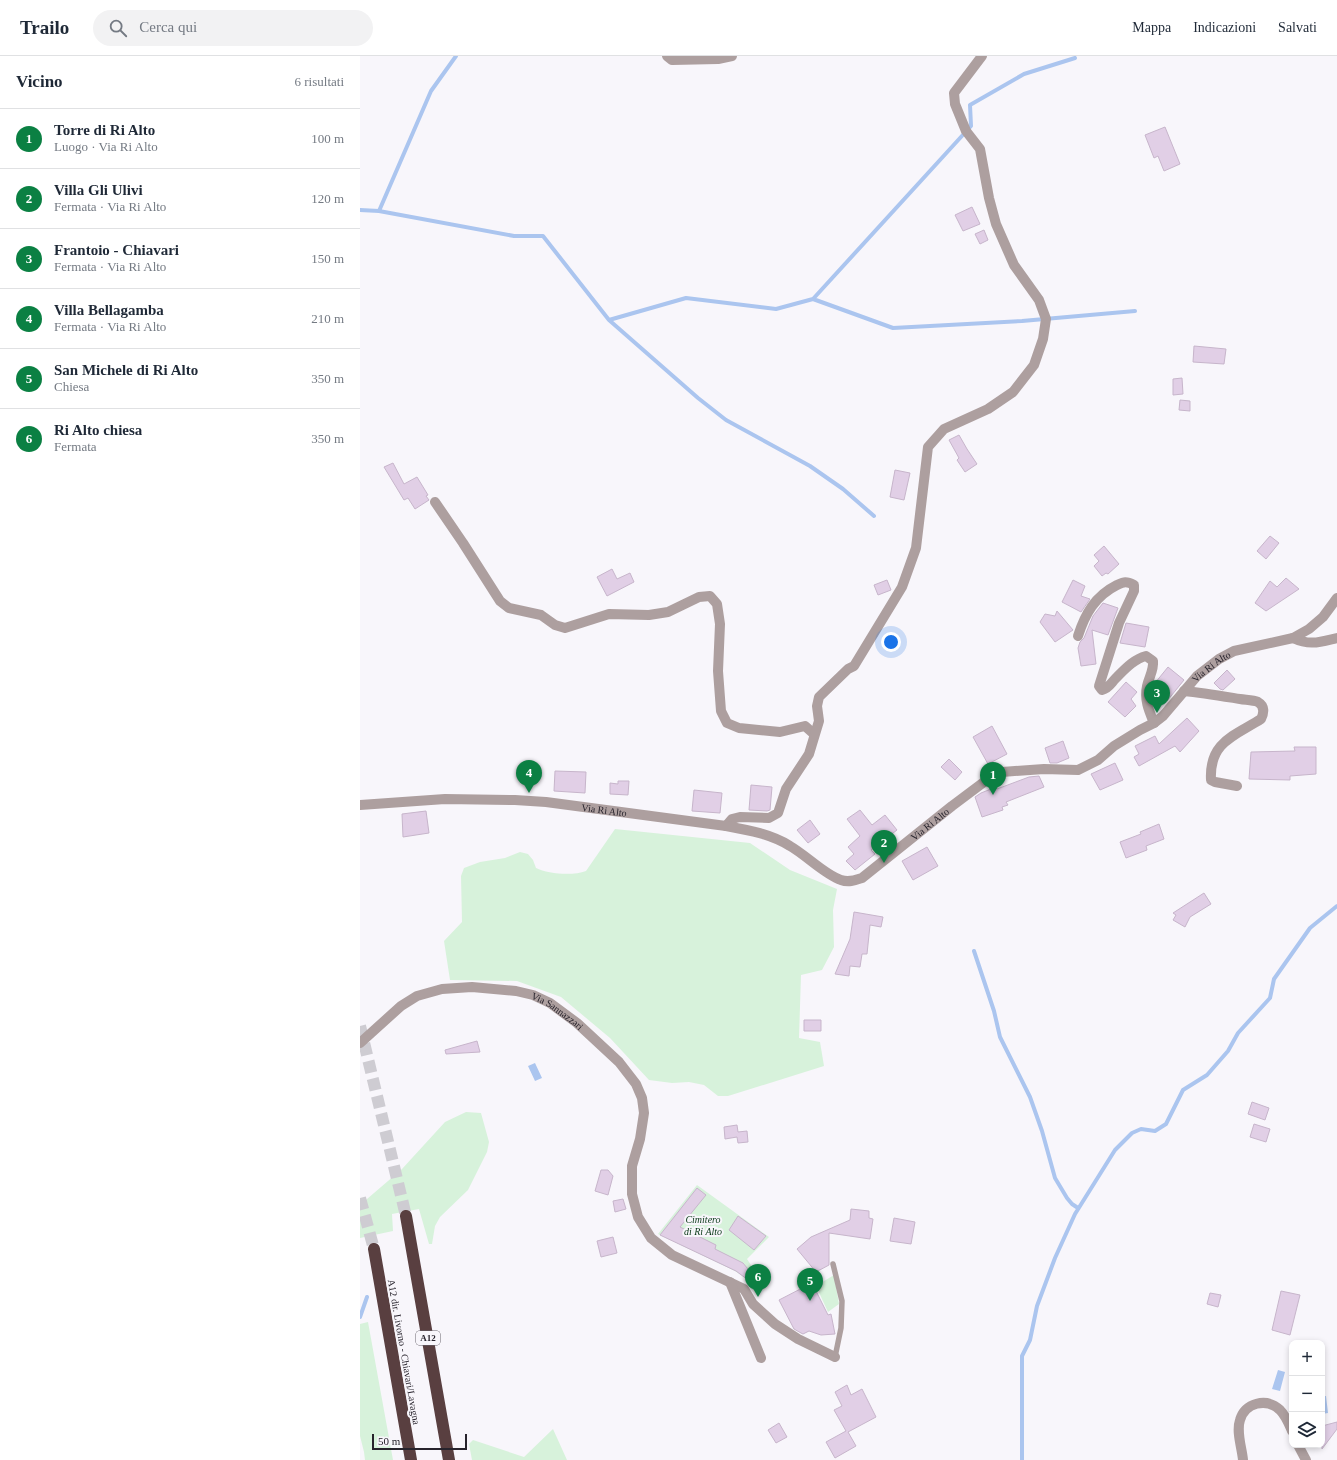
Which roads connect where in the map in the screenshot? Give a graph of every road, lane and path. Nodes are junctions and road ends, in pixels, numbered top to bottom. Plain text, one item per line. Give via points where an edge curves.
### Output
1 (666, 56) edge
2 (732, 56) edge
3 (982, 56) edge
4 (435, 502) dead end
5 (1337, 598) edge
6 (1078, 636) dead end
7 (1294, 638) junction
8 (1337, 638) edge
9 (1184, 692) junction
10 (1154, 724) junction
11 (814, 734) junction
12 (1238, 786) dead end
13 (360, 805) edge
14 (726, 826) junction
15 (360, 1043) edge
16 (406, 1216) tunnel mouth
17 (374, 1249) tunnel mouth
18 (834, 1264) dead end
19 (730, 1282) junction
20 (835, 1357) joint
21 (761, 1358) dead end
22 (1289, 1425) edge
23 (1300, 1448) edge
24 (411, 1460) edge
25 (449, 1460) edge
26 (1243, 1460) edge
27 (1306, 1460) edge

1 - 2 street via 672,60 718,59
3 - 11 street via 954,94 955,104 966,131 980,149 996,224 1014,265 1040,300 1046,319 1043,339 1034,365 1013,392 988,410 944,429 928,447 916,548 902,587 854,666 820,697 817,706 819,721
4 - 11 street via 500,601 509,608 541,615 555,625 565,628 609,614 649,615 668,612 699,597 710,596 717,604 720,624 720,703 727,723 739,728 780,732 806,726
5 - 7 street, Via Ri Alto via 1323,617
6 - 10 street via 1087,613 1100,596 1124,582 1134,584 1134,591 1119,622 1099,686 1102,690 1107,689 1138,658 1146,656 1153,661 1154,666 1147,687 1146,704
7 - 8 street via 1302,642 1315,643
7 - 9 street, Via Ri Alto via 1234,651 1197,676
9 - 10 street, Via Ri Alto
9 - 12 street via 1249,700 1259,702 1263,706 1261,718 1231,736 1219,748 1213,759 1211,780
10 - 14 street, Via Ri Alto via 1140,730 1114,746 1098,760 1078,770 1002,772 952,806 862,878 851,881 836,878 790,846 770,837 751,830
11 - 14 street via 809,754 786,789 778,812 769,818 740,817
13 - 14 street, Via Ri Alto via 444,799 515,800
15 - 19 street, Via Sannazzari via 401,1006 417,996 442,989 472,987 516,991 550,1003 577,1023 619,1062 636,1084 642,1098 644,1113 632,1166 632,1194 638,1217 651,1238 672,1255
16 - 25 highway, A12
17 - 24 highway, A12 dir. Livorno - Chiavari/Lavagna
18 - 20 lane via 842,1301 841,1328
19 - 20 street, Via Sannazzari via 744,1289 754,1304 775,1324 798,1339
19 - 21 street
22 - 26 street via 1279,1409 1272,1405 1264,1403 1246,1409 1239,1428
23 - 27 street

